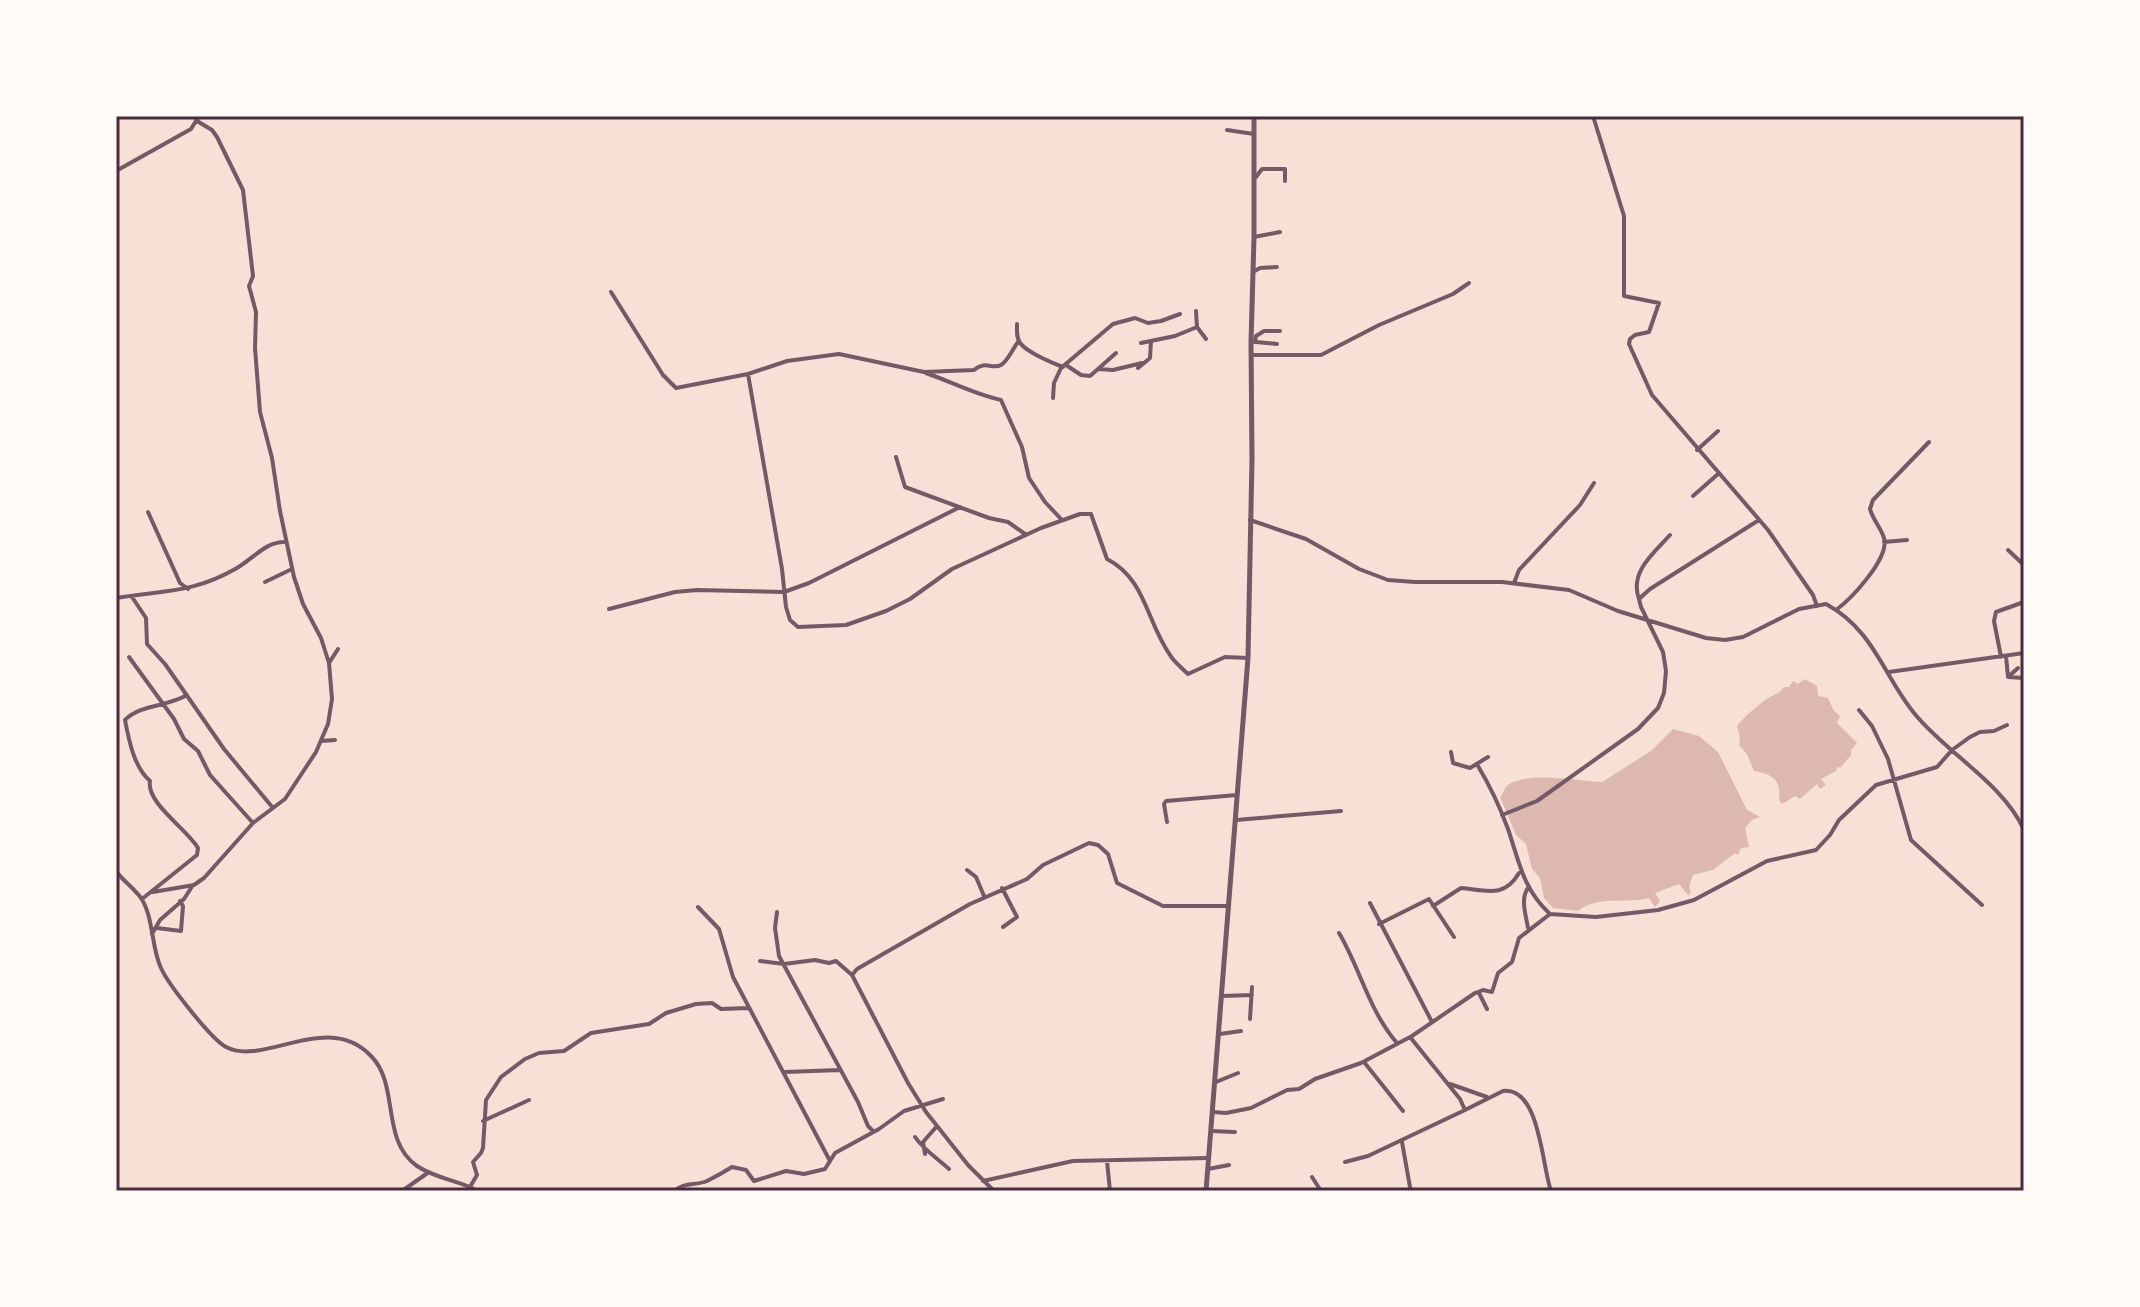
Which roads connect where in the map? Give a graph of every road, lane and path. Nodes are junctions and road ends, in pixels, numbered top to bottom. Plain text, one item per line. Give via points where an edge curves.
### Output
1 (1254, 116) edge
2 (1593, 116) edge
3 (198, 118) edge
4 (1227, 130) dead end
5 (1254, 134) junction
6 (116, 171) edge
7 (1285, 181) dead end
8 (1253, 184) junction
9 (1280, 232) dead end
10 (1254, 237) junction
11 (1277, 267) dead end
12 (1253, 272) junction
13 (1469, 283) dead end
14 (611, 292) dead end
15 (1196, 311) dead end
16 (1180, 314) dead end
17 (1017, 324) dead end
18 (1197, 327) junction
19 (1280, 331) dead end
20 (1206, 339) dead end
21 (1151, 341) junction
22 (1018, 342) junction
23 (1253, 342) junction
24 (1141, 343) dead end
25 (1277, 344) dead end
26 (1116, 353) dead end
27 (1252, 355) junction
28 (1064, 366) junction
29 (1098, 369) junction
30 (924, 372) junction
31 (748, 374) junction
32 (1053, 398) dead end
33 (1718, 431) dead end
34 (1929, 442) dead end
35 (1697, 450) junction
36 (896, 457) dead end
37 (1718, 474) junction
38 (1594, 483) dead end
39 (1693, 496) dead end
40 (960, 507) junction
41 (148, 512) dead end
42 (1062, 520) junction
43 (1250, 520) junction
44 (1759, 520) junction
45 (1025, 534) junction
46 (1670, 535) dead end
47 (1907, 540) dead end
48 (286, 542) junction
49 (1884, 542) junction
50 (2008, 550) dead end
51 (2024, 565) edge
52 (293, 569) junction
53 (265, 582) dead end
54 (1514, 583) junction
55 (188, 589) junction
56 (784, 592) junction
57 (117, 597) edge
58 (132, 597) junction
59 (1639, 599) junction
60 (2024, 602) edge
61 (1817, 606) junction
62 (609, 609) dead end
63 (1836, 610) junction
64 (1648, 621) junction
65 (338, 649) dead end
66 (2024, 653) edge
67 (129, 657) dead end
68 (2004, 657) junction
69 (1248, 658) junction
70 (329, 663) junction
71 (2018, 668) dead end
72 (1889, 672) junction
73 (2023, 676) edge
74 (2008, 677) junction
75 (187, 695) junction
76 (165, 706) junction
77 (1859, 710) dead end
78 (2007, 725) dead end
79 (335, 740) dead end
80 (320, 741) junction
81 (1952, 750) junction
82 (1451, 752) dead end
83 (1488, 757) dead end
84 (1478, 766) junction
85 (1895, 782) junction
86 (1237, 795) junction
87 (273, 808) junction
88 (1341, 811) dead end
89 (1502, 815) junction
90 (1236, 820) junction
91 (1167, 822) dead end
92 (253, 823) junction
93 (2024, 830) edge
94 (967, 870) dead end
95 (116, 871) edge
96 (1520, 871) junction
97 (194, 885) junction
98 (1002, 888) junction
99 (1528, 888) junction
100 (153, 892) junction
101 (984, 896) junction
102 (142, 899) junction
103 (180, 901) junction
104 (1370, 903) dead end
105 (1982, 905) dead end
106 (1228, 906) junction
107 (1433, 906) junction
108 (698, 907) dead end
109 (777, 912) dead end
110 (1550, 914) junction
111 (1379, 924) junction
112 (1003, 927) dead end
113 (157, 928) junction
114 (1528, 929) junction
115 (1339, 933) dead end
116 (152, 934) junction
117 (1454, 937) dead end
118 (760, 961) dead end
119 (784, 964) junction
120 (852, 975) junction
121 (1252, 987) dead end
122 (1479, 992) junction
123 (1252, 995) junction
124 (1222, 996) junction
125 (749, 1008) junction
126 (1487, 1009) dead end
127 (1250, 1019) dead end
128 (1432, 1022) junction
129 (1241, 1031) dead end
130 (1220, 1034) junction
131 (1410, 1037) junction
132 (1397, 1043) junction
133 (1364, 1062) junction
134 (840, 1070) junction
135 (785, 1072) junction
136 (1238, 1073) dead end
137 (1216, 1082) junction
138 (1447, 1083) junction
139 (1489, 1098) junction
140 (943, 1099) dead end
141 (529, 1100) dead end
142 (922, 1106) junction
143 (1465, 1110) junction
144 (1403, 1111) dead end
145 (1213, 1112) junction
146 (483, 1121) junction
147 (937, 1126) junction
148 (873, 1131) junction
149 (1211, 1131) junction
150 (1235, 1132) dead end
151 (915, 1137) dead end
152 (1402, 1141) junction
153 (923, 1148) junction
154 (925, 1154) dead end
155 (1208, 1158) junction
156 (830, 1161) junction
157 (1107, 1161) junction
158 (1345, 1162) dead end
159 (1229, 1165) dead end
160 (949, 1169) dead end
161 (1208, 1169) junction
162 (429, 1172) junction
163 (1312, 1177) dead end
164 (983, 1181) junction
165 (470, 1187) junction
166 (1410, 1187) dead end
167 (402, 1191) edge
168 (478, 1191) edge
169 (674, 1191) edge
170 (994, 1191) edge
171 (1110, 1191) edge
172 (1206, 1191) edge
173 (1321, 1191) edge
174 (1551, 1191) edge

1 - 5 street
2 - 35 street via 1624,216 1624,296 1659,303 1649,332 1635,335 1629,344 1652,395
3 - 6 street via 191,129
3 - 48 street via 212,130 243,190 260,412
4 - 5 street
5 - 8 street
7 - 8 street via 1285,169 1269,167 1257,173
8 - 10 street
9 - 10 street
10 - 12 street
11 - 12 street
12 - 23 street
13 - 27 street via 1321,355
14 - 31 street via 676,388
15 - 18 street
16 - 28 street via 1148,323 1135,318 1113,324
17 - 22 street
18 - 20 street
18 - 21 street
19 - 23 street via 1264,331
21 - 24 street
21 - 29 street via 1150,358 1140,365
22 - 28 street
22 - 30 street via 997,367
23 - 25 street
23 - 27 street
26 - 29 street
27 - 43 street
28 - 29 street via 1090,376
28 - 32 street
30 - 31 street via 839,354 787,361
30 - 42 street via 1001,400 1029,478
31 - 56 street
33 - 35 street
34 - 49 street via 1873,500 1870,509
35 - 37 street
36 - 40 street via 905,487
37 - 39 street
37 - 44 street
38 - 54 street via 1519,570
40 - 45 street via 1008,522
40 - 56 street
41 - 55 street via 180,583
42 - 45 street
42 - 69 street via 1091,514 1107,559 1132,579 1170,656 1188,674 1225,657
43 - 54 street via 1306,539 1388,580
43 - 69 street
44 - 59 street
44 - 61 street
45 - 56 street via 952,569 910,599 846,625 798,627 790,620
46 - 59 street via 1641,569
47 - 49 street
48 - 52 street
48 - 55 street via 275,541 233,570
49 - 63 street via 1876,568
50 - 51 street
52 - 53 street
52 - 70 street
54 - 64 street via 1569,590
55 - 58 street
56 - 62 street via 675,592
57 - 58 street
58 - 75 street via 146,618 147,644
59 - 64 street
60 - 68 street via 1994,616
61 - 63 street
61 - 64 street via 1725,640
63 - 72 street via 1877,651
64 - 89 street via 1666,671 1664,693 1652,717 1537,801
65 - 70 street
66 - 68 street
67 - 76 street
68 - 72 street
68 - 74 street
69 - 86 street
70 - 80 street via 332,699
71 - 74 street
72 - 81 street via 1913,712
73 - 74 street
75 - 76 street
75 - 87 street
76 - 92 street via 210,775
76 - 100 street via 132,713 125,720 127,730 154,797 198,848 197,855
77 - 85 street via 1883,747
78 - 81 street via 1980,732
79 - 80 street
80 - 87 street via 285,799
81 - 85 street via 1937,767
81 - 93 street via 2011,808
82 - 84 street via 1453,763
83 - 84 street
84 - 89 street
85 - 105 street via 1911,840
85 - 110 street via 1866,792 1816,850 1767,861 1694,900 1612,916
86 - 90 street
86 - 91 street via 1166,801
87 - 92 street
88 - 90 street
89 - 96 street
90 - 106 street
92 - 97 street
94 - 101 street
95 - 102 street
96 - 99 street
96 - 107 street via 1506,887 1484,892 1461,888
97 - 100 street
97 - 103 street
98 - 101 street
98 - 106 street via 1093,843 1108,854 1117,883 1157,904
98 - 112 street via 1017,917
99 - 110 street
99 - 114 street
100 - 102 street
101 - 120 street
102 - 116 street
103 - 113 street
103 - 113 street via 181,931
104 - 111 street
106 - 124 street
107 - 111 street via 1424,900
107 - 117 street
108 - 125 street via 719,929
109 - 119 street via 776,944
110 - 114 street
111 - 128 street
113 - 116 street
114 - 122 street via 1516,942 1512,962 1498,973 1492,992
115 - 132 street via 1363,988
116 - 162 street via 161,970 197,1021 223,1046 240,1053 327,1037 371,1055 382,1073 400,1145 414,1164
118 - 119 street
119 - 120 street via 836,961
119 - 134 street
120 - 142 street
121 - 123 street
122 - 126 street
122 - 128 street
123 - 124 street
123 - 127 street
124 - 130 street
125 - 135 street
125 - 146 street via 696,1004 649,1024 591,1033 564,1051 539,1053 501,1077 486,1100
128 - 131 street
129 - 130 street
130 - 137 street
131 - 132 street
131 - 138 street
132 - 133 street
133 - 144 street
133 - 145 street via 1251,1108
134 - 135 street
134 - 148 street
135 - 156 street
136 - 137 street
137 - 145 street
138 - 139 street
138 - 143 street
139 - 143 street
139 - 174 street via 1510,1090 1524,1100 1535,1119
140 - 142 street
141 - 146 street
142 - 147 street
142 - 148 street
143 - 152 street
145 - 149 street
146 - 165 street via 483,1148 473,1162 477,1175
147 - 153 street
147 - 164 street
148 - 156 street
149 - 150 street
149 - 155 street
151 - 153 street
152 - 158 street
152 - 166 street
153 - 154 street
153 - 160 street
155 - 157 street
155 - 161 street
156 - 169 street via 825,1169 786,1171 754,1181 746,1170 732,1167
157 - 164 street via 1073,1161
157 - 171 street
159 - 161 street
161 - 172 street
162 - 165 street
162 - 167 street
163 - 173 street
164 - 170 street
165 - 168 street

